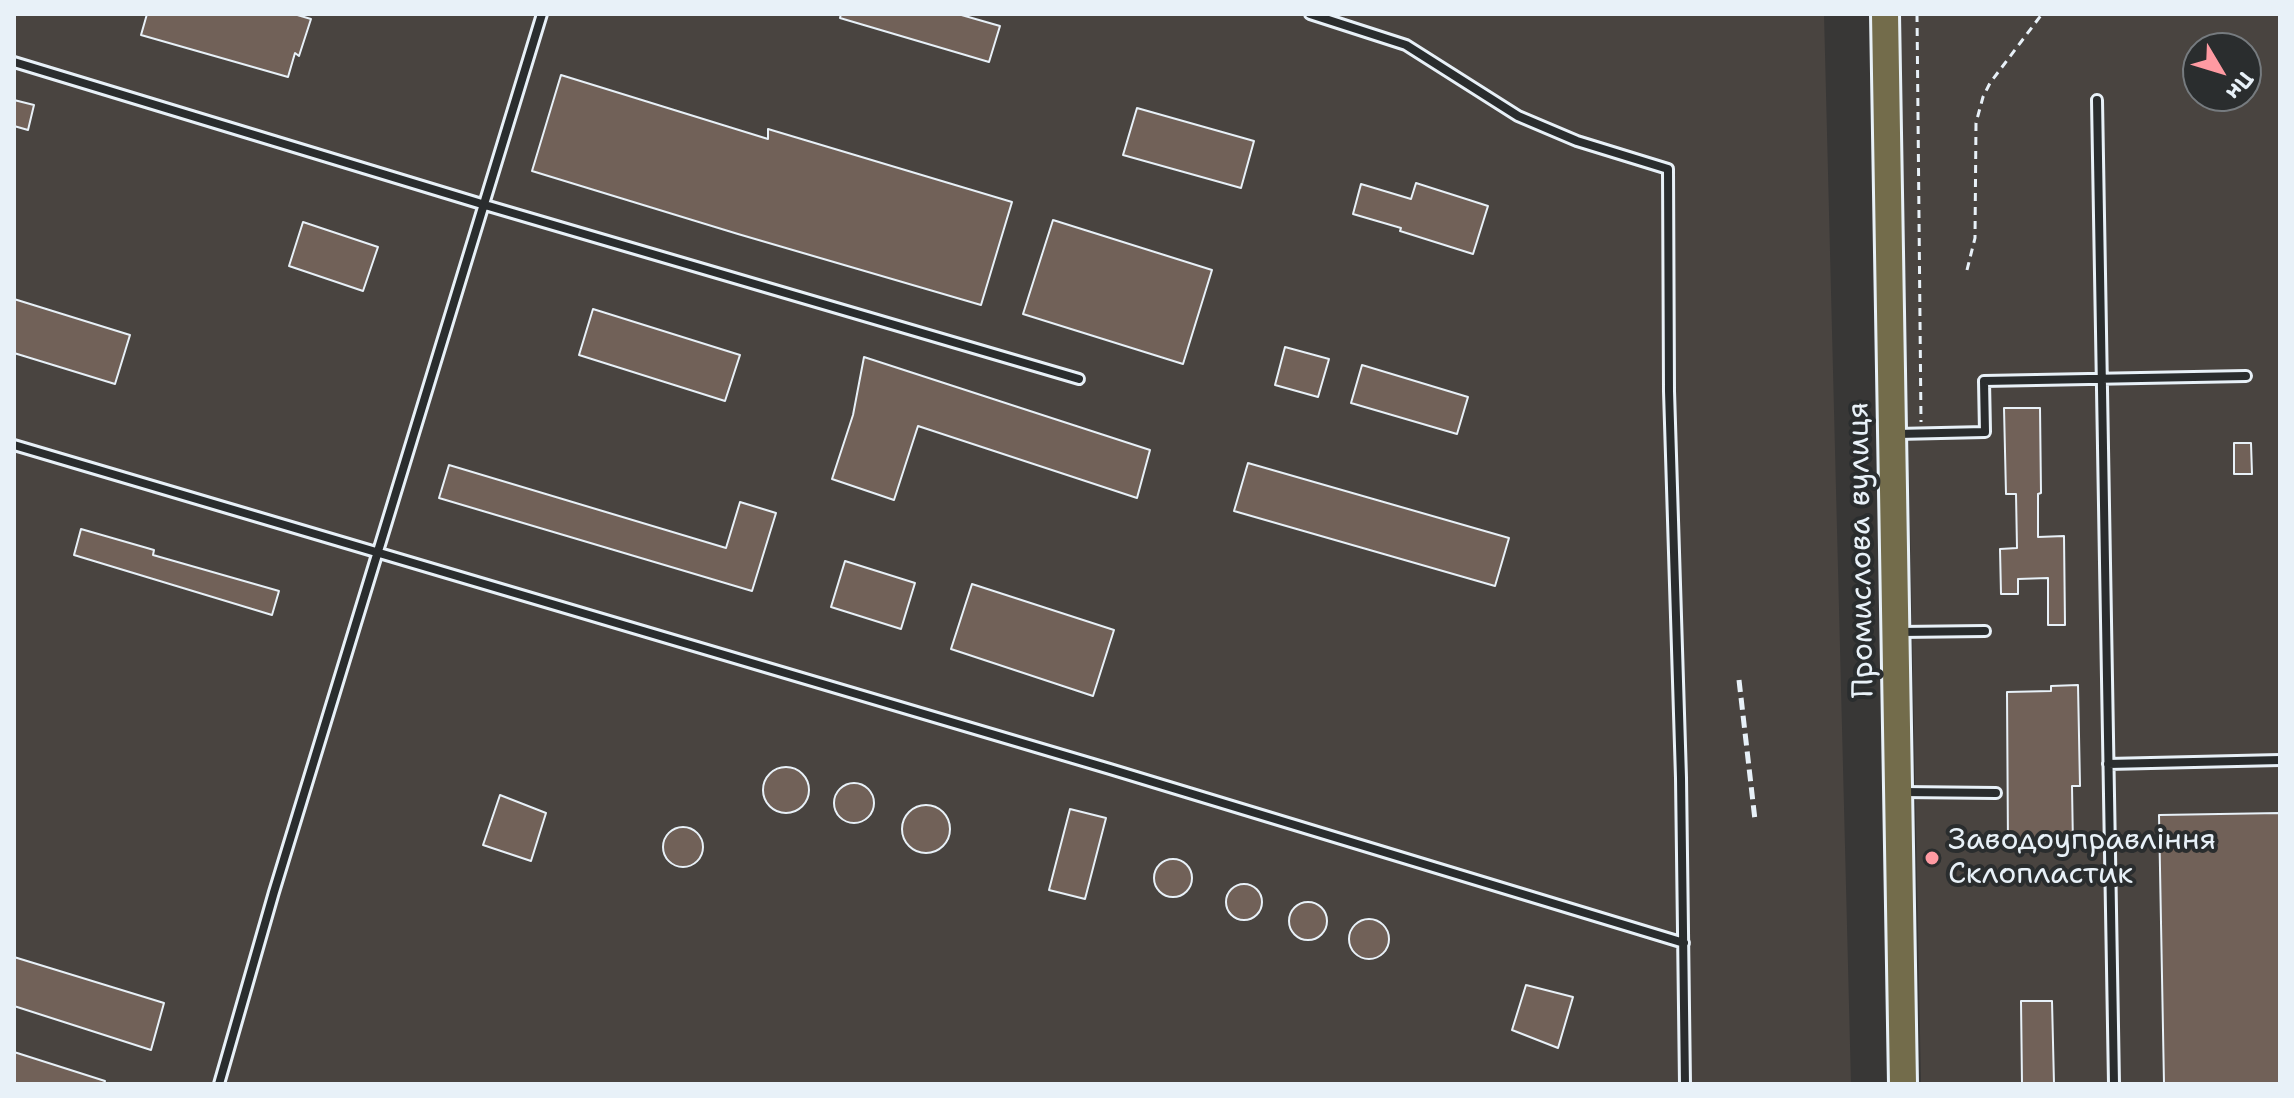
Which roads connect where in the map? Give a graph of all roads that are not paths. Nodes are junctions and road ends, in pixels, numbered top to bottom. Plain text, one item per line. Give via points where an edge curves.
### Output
1 (542, 14) edge
2 (1310, 14) edge
3 (1885, 14) edge
4 (14, 62) edge
5 (2097, 100) dead end
6 (485, 205) junction
7 (2246, 376) dead end
8 (1079, 379) dead end
9 (2102, 379) junction
10 (1892, 434) junction
11 (14, 445) edge
12 (378, 553) junction
13 (1985, 631) dead end
14 (1895, 632) junction
15 (2280, 760) edge
16 (2108, 764) junction
17 (1898, 792) junction
18 (1996, 793) dead end
19 (1684, 943) junction
20 (219, 1084) edge
21 (1685, 1084) edge
22 (1903, 1084) edge
23 (2114, 1084) edge

1 - 6 lane
2 - 19 lane via 1406,45 1518,116 1668,169
3 - 10 main road, Промислова вулиця
4 - 6 lane
5 - 9 lane
6 - 8 lane
6 - 12 lane
7 - 9 lane
9 - 10 lane via 1984,381 1985,432
9 - 16 lane
10 - 14 main road, Промислова вулиця
11 - 12 lane
12 - 19 lane
12 - 20 lane
13 - 14 lane
14 - 17 main road, Промислова вулиця
15 - 16 lane
16 - 23 lane
17 - 18 lane
17 - 22 main road, Промислова вулиця
19 - 21 lane

